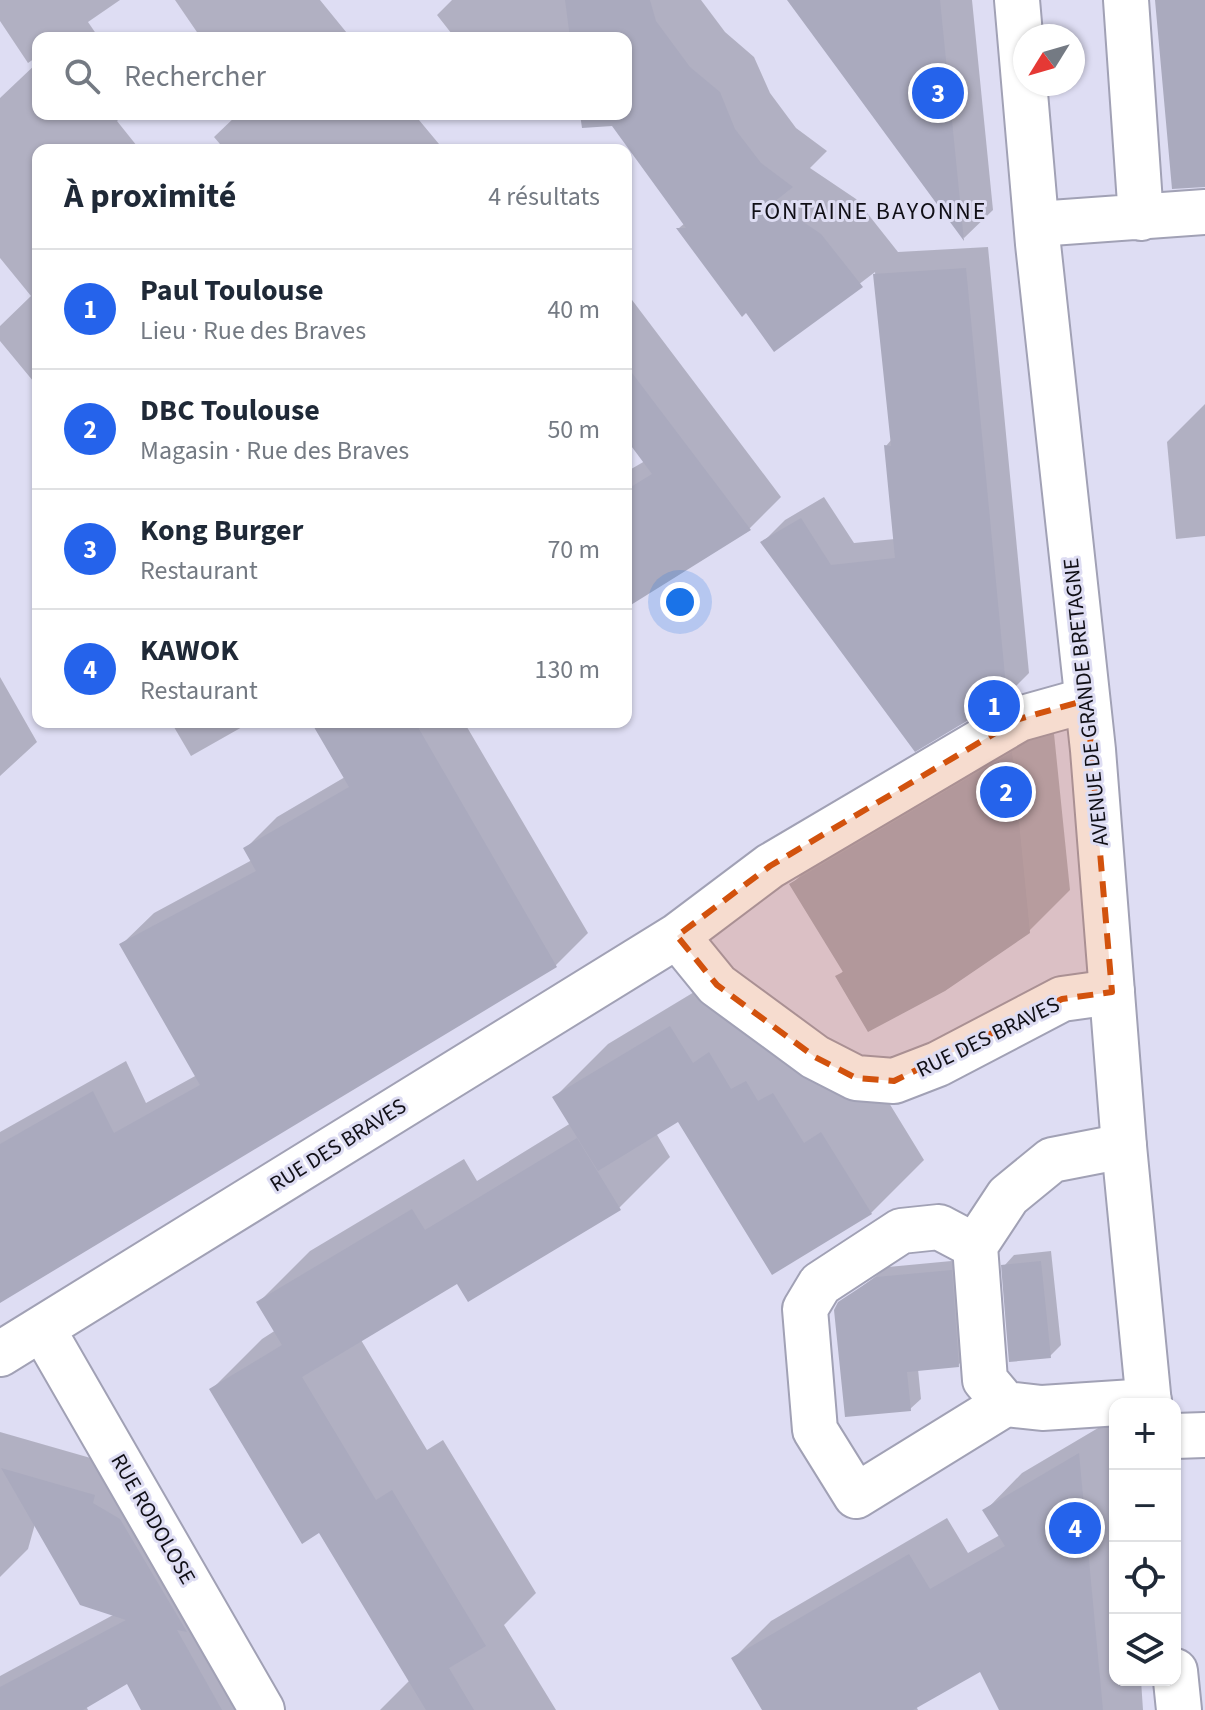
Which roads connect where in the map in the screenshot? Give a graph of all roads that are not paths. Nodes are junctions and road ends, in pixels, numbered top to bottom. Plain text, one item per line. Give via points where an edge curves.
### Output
1 (1017, 0) edge
2 (1126, 0) edge
3 (1205, 212) edge
4 (1141, 218) junction
5 (1037, 224) junction
6 (1087, 700) junction
7 (677, 936) junction
8 (1112, 992) junction
9 (1124, 1146) junction
10 (975, 1246) junction
11 (42, 1328) junction
12 (0, 1354) edge
13 (1149, 1398) edge
14 (1005, 1404) junction
15 (1109, 1404) edge
16 (1205, 1435) edge
17 (1181, 1436) edge
18 (1177, 1686) edge
19 (262, 1710) edge
20 (1179, 1710) edge

1 - 5 street, AVENUE DE GRANDE BRETAGNE
2 - 4 street
3 - 4 street
4 - 5 street
5 - 6 street, AVENUE DE GRANDE BRETAGNE
6 - 7 street, RUE DES BRAVES via 1019,719 770,866
6 - 8 street, AVENUE DE GRANDE BRETAGNE
7 - 8 street, RUE DES BRAVES via 717,985 815,1057 856,1078 894,1081 938,1064 1062,999
7 - 11 street, RUE DES BRAVES
8 - 9 street, AVENUE DE GRANDE BRETAGNE
9 - 10 street via 1052,1160 1008,1196
9 - 13 street, AVENUE DE GRANDE BRETAGNE
10 - 14 street via 985,1380
10 - 14 street via 939,1227 901,1231 820,1284 805,1309 815,1430 856,1496
11 - 12 street, RUE DES BRAVES
11 - 19 street, RUE RODOLOSE
14 - 15 street
16 - 17 street
18 - 20 street

